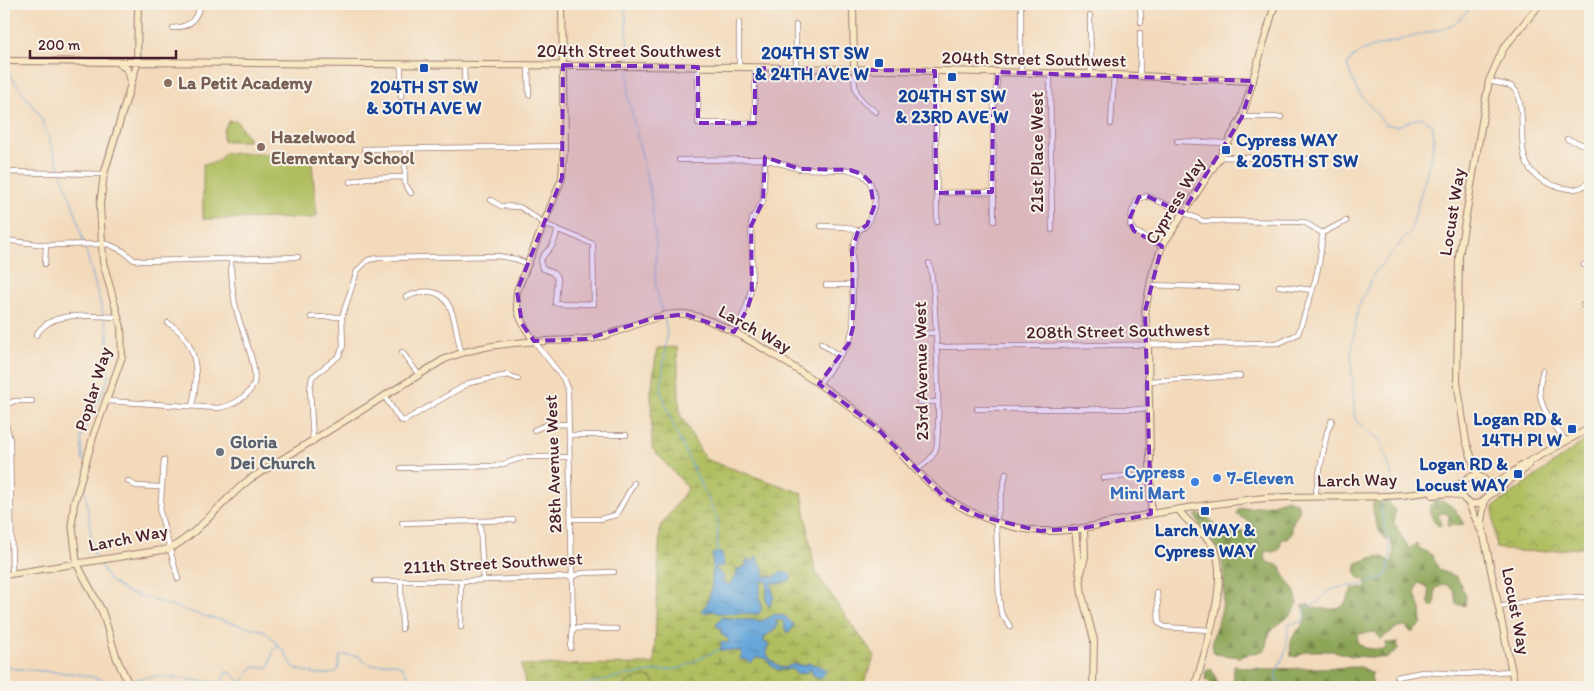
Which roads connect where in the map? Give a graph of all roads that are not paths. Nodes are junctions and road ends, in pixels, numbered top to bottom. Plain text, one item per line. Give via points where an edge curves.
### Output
1 (138, 4) edge
2 (202, 4) edge
3 (562, 4) edge
4 (853, 4) edge
5 (1021, 4) edge
6 (1140, 4) edge
7 (1275, 4) edge
8 (1540, 4) edge
9 (1090, 16) dead end
10 (1141, 22) dead end
11 (739, 23) dead end
12 (796, 24) dead end
13 (173, 28) dead end
14 (1140, 33) dead end
15 (4, 61) edge
16 (119, 63) junction
17 (137, 64) junction
18 (401, 64) junction
19 (464, 65) junction
20 (528, 65) junction
21 (563, 65) junction
22 (698, 67) junction
23 (739, 67) junction
24 (754, 68) junction
25 (796, 69) junction
26 (854, 70) junction
27 (935, 71) junction
28 (998, 72) junction
29 (1021, 72) junction
30 (1050, 73) junction
31 (1091, 74) junction
32 (1114, 75) junction
33 (1140, 77) junction
34 (1253, 81) junction
35 (1489, 81) junction
36 (132, 83) junction
37 (464, 95) dead end
38 (401, 96) dead end
39 (529, 96) dead end
40 (876, 112) dead end
41 (1242, 116) junction
42 (1281, 116) dead end
43 (1112, 124) dead end
44 (1566, 139) dead end
45 (1177, 141) dead end
46 (1227, 143) junction
47 (564, 146) junction
48 (1590, 147) edge
49 (364, 149) dead end
50 (406, 149) junction
51 (1220, 157) junction
52 (765, 159) junction
53 (1307, 159) dead end
54 (679, 160) dead end
55 (4, 172) edge
56 (104, 174) junction
57 (406, 177) junction
58 (1590, 181) edge
59 (350, 182) dead end
60 (992, 192) junction
61 (412, 193) dead end
62 (936, 193) junction
63 (491, 200) dead end
64 (1182, 213) junction
65 (994, 221) dead end
66 (1346, 221) dead end
67 (937, 222) dead end
68 (545, 224) junction
69 (821, 226) dead end
70 (558, 230) junction
71 (1052, 230) dead end
72 (858, 231) junction
73 (1322, 233) junction
74 (4, 240) edge
75 (100, 243) junction
76 (46, 245) junction
77 (1162, 246) junction
78 (298, 257) dead end
79 (231, 259) junction
80 (929, 263) dead end
81 (1590, 263) edge
82 (45, 264) dead end
83 (527, 264) junction
84 (1584, 265) dead end
85 (826, 285) dead end
86 (853, 285) junction
87 (1150, 285) junction
88 (1279, 286) dead end
89 (1236, 288) dead end
90 (1312, 290) junction
91 (406, 297) dead end
92 (1590, 302) edge
93 (1583, 305) dead end
94 (119, 317) junction
95 (311, 317) dead end
96 (342, 317) junction
97 (168, 323) dead end
98 (734, 332) junction
99 (919, 333) dead end
100 (935, 333) junction
101 (36, 335) dead end
102 (534, 341) junction
103 (821, 343) dead end
104 (1148, 344) junction
105 (936, 347) junction
106 (402, 352) dead end
107 (461, 352) junction
108 (839, 356) junction
109 (1543, 371) dead end
110 (419, 375) junction
111 (1240, 376) dead end
112 (518, 379) dead end
113 (1148, 381) junction
114 (819, 384) junction
115 (384, 397) junction
116 (32, 401) dead end
117 (107, 401) junction
118 (919, 402) dead end
119 (937, 402) junction
120 (4, 406) edge
121 (192, 406) junction
122 (977, 409) dead end
123 (1148, 409) junction
124 (4, 416) edge
125 (1332, 420) dead end
126 (568, 424) junction
127 (1590, 428) edge
128 (534, 430) dead end
129 (626, 434) dead end
130 (569, 435) junction
131 (1565, 440) junction
132 (1466, 441) junction
133 (313, 442) junction
134 (569, 457) junction
135 (164, 460) dead end
136 (1530, 462) junction
137 (402, 468) dead end
138 (916, 470) junction
139 (1006, 473) dead end
140 (1150, 474) junction
141 (1478, 477) junction
142 (1103, 478) dead end
143 (128, 481) dead end
144 (1465, 481) junction
145 (634, 483) dead end
146 (1486, 483) junction
147 (161, 487) junction
148 (1412, 494) junction
149 (1314, 496) junction
150 (1486, 498) junction
151 (1465, 500) junction
152 (1179, 510) junction
153 (1151, 514) junction
154 (571, 519) junction
155 (513, 520) dead end
156 (480, 522) junction
157 (996, 522) junction
158 (402, 523) dead end
159 (1084, 528) junction
160 (1075, 529) junction
161 (1485, 540) junction
162 (169, 549) junction
163 (77, 564) junction
164 (614, 572) dead end
165 (12, 573) junction
166 (4, 575) edge
167 (571, 576) junction
168 (1081, 576) junction
169 (178, 579) dead end
170 (483, 579) junction
171 (375, 581) dead end
172 (461, 581) junction
173 (401, 582) junction
174 (1157, 592) dead end
175 (1590, 597) edge
176 (1500, 607) junction
177 (461, 626) dead end
178 (1010, 626) dead end
179 (573, 628) junction
180 (402, 629) dead end
181 (617, 629) dead end
182 (1209, 630) junction
183 (571, 648) dead end
184 (1512, 671) junction
185 (1397, 677) dead end
186 (130, 687) edge
187 (1093, 687) edge
188 (1195, 687) edge
189 (1515, 687) edge

1 - 17 main road, Poplar Way
2 - 13 street via 188,26
3 - 21 main road, 28th Avenue West
4 - 26 main road
5 - 29 street, 21st Place West
6 - 10 street
7 - 34 main road, Cypress Way
8 - 35 main road, Locust Way via 1503,50
9 - 31 street
11 - 23 street
12 - 25 street
14 - 33 street
15 - 16 main road, 204th Street Southwest
16 - 17 main road, 204th Street Southwest
16 - 36 main road via 128,70
17 - 18 main road, 204th Street Southwest
17 - 36 main road, Poplar Way
18 - 19 main road, 204th Street Southwest
18 - 38 street
19 - 20 main road, 204th Street Southwest
19 - 37 street
20 - 21 main road, 204th Street Southwest
20 - 39 street
21 - 22 main road, 204th Street Southwest
21 - 47 main road, 28th Avenue West
22 - 23 main road, 204th Street Southwest
22 - 24 street via 698,123 755,123
23 - 24 main road, 204th Street Southwest
24 - 25 main road, 204th Street Southwest
25 - 26 main road, 204th Street Southwest
26 - 27 main road, 204th Street Southwest
26 - 40 street via 854,91 863,104
27 - 28 main road, 204th Street Southwest
27 - 62 street
28 - 29 main road, 204th Street Southwest
28 - 60 street via 993,116
29 - 30 main road, 204th Street Southwest
30 - 31 main road, 204th Street Southwest
30 - 71 street, 21st Place West
31 - 32 main road, 204th Street Southwest
32 - 33 main road, 204th Street Southwest
32 - 43 street
33 - 34 main road, 204th Street Southwest
34 - 41 main road, Cypress Way
35 - 58 street via 1511,86 1516,91 1523,154 1528,168 1536,176 1548,184 1569,189 1583,188
35 - 132 main road, Locust Way via 1459,256 1457,381
36 - 56 main road, Poplar Way
41 - 42 street
41 - 46 main road, Cypress Way
44 - 48 street
45 - 46 street
46 - 51 main road, Cypress Way
47 - 50 street
47 - 68 main road, 28th Avenue West via 562,178
49 - 50 street
50 - 57 street
51 - 53 street
51 - 64 main road, Cypress Way
52 - 54 street
52 - 72 street via 800,170 850,170 862,174 870,182 875,198 867,225
52 - 98 street via 764,201 751,226 752,294
55 - 56 street
56 - 75 main road, Poplar Way
57 - 59 street via 366,178
57 - 61 street
60 - 62 street
60 - 65 street
62 - 67 street
63 - 68 street via 502,206 520,207
64 - 73 street via 1203,221 1304,222
64 - 77 main road, Cypress Way
64 - 77 street via 1154,197 1138,199 1130,226
66 - 73 street
68 - 70 street
68 - 83 main road, 28th Avenue West
69 - 72 street
70 - 70 street via 593,244 594,304 555,303 557,278 540,263
72 - 86 street via 852,250
73 - 90 street via 1322,252
74 - 76 street
75 - 76 street
75 - 79 street via 116,247 138,261
75 - 94 main road, Poplar Way
76 - 82 street
77 - 87 main road, Cypress Way
78 - 79 street
79 - 121 street via 232,293 254,376 251,388 239,400 225,407
80 - 100 street, 23rd Avenue West via 933,274
81 - 84 street
83 - 96 street via 498,256 368,260 357,271
83 - 102 main road, 28th Avenue West via 515,301 522,324
85 - 86 street
86 - 108 street via 853,327 849,342
87 - 89 street
87 - 104 main road, Cypress Way via 1145,311
88 - 90 street
90 - 104 street, 208th Street Southwest via 1298,334 1279,343
91 - 107 street via 416,292 435,293 448,300
92 - 93 street
94 - 101 street via 59,317 49,321
94 - 117 main road, Poplar Way via 122,357
95 - 96 street
96 - 133 street via 343,346 339,356 312,377
97 - 121 street via 180,330 196,364
98 - 102 main road, Larch Way via 699,316 676,314 654,318 597,338
98 - 114 main road, Larch Way
99 - 100 street
100 - 105 street, 23rd Avenue West
102 - 107 main road, Larch Way via 495,344
102 - 126 street, 28th Avenue West via 563,378 568,391
103 - 108 street
104 - 105 street, 208th Street Southwest
104 - 113 main road, Cypress Way
105 - 119 street, 23rd Avenue West
106 - 110 street
107 - 110 main road, Larch Way
108 - 114 street
109 - 131 street via 1538,386 1541,405
110 - 115 main road, Larch Way
111 - 113 street
112 - 115 street via 500,376 469,383 404,421
113 - 123 main road, Cypress Way
114 - 138 main road, Larch Way via 876,427
115 - 133 main road, Larch Way
116 - 120 street via 14,401
117 - 121 street
117 - 163 main road, Poplar Way via 73,509 72,533
118 - 119 street
119 - 138 street, 23rd Avenue West via 936,447 930,461
122 - 123 street
123 - 140 main road, Cypress Way
124 - 165 street via 10,440
125 - 149 street via 1323,446
126 - 128 street via 546,425
126 - 130 street, 28th Avenue West
127 - 131 main road
129 - 130 street
130 - 134 street, 28th Avenue West
131 - 136 main road
132 - 141 main road, Locust Way
132 - 144 main road, Locust Way via 1470,470
133 - 162 main road, Larch Way via 250,479 187,538
134 - 137 street via 525,457 496,466
134 - 154 street, 28th Avenue West
135 - 147 street
136 - 146 main road via 1498,483
136 - 150 main road
138 - 157 main road, Larch Way via 946,500
139 - 157 street
140 - 142 street
140 - 153 main road, Cypress Way
141 - 144 main road
141 - 146 main road
143 - 147 street via 136,486
144 - 148 main road, Larch Way
144 - 151 main road via 1461,491
145 - 154 street via 616,514 600,519
146 - 150 main road
147 - 162 street via 160,512
148 - 149 main road, Larch Way
148 - 151 main road, Larch Way via 1448,493
149 - 152 main road, Larch Way via 1266,498
150 - 151 main road via 1478,504
150 - 161 main road, Locust Way via 1481,521
151 - 161 main road, Locust Way
152 - 153 main road, Larch Way
152 - 182 main road via 1207,539 1216,554 1219,583
153 - 159 main road, Larch Way
154 - 167 street, 28th Avenue West
155 - 156 street
156 - 158 street
156 - 170 street
157 - 160 main road, Larch Way via 1040,531
157 - 178 street via 1001,613
159 - 160 main road, Larch Way
159 - 168 main road via 1085,556
160 - 168 main road via 1076,557
161 - 176 main road, Locust Way
162 - 163 main road, Larch Way
162 - 169 street
163 - 165 main road, Larch Way
163 - 186 main road, Poplar Way via 102,611 117,659
164 - 167 street, 211th Street Southwest
165 - 166 main road, Larch Way
167 - 170 street, 211th Street Southwest
167 - 179 street, 28th Avenue West
168 - 187 main road via 1083,603 1094,640
170 - 172 street, 211th Street Southwest
171 - 173 street, 211th Street Southwest
172 - 173 street, 211th Street Southwest
172 - 177 street
173 - 180 street
174 - 182 street via 1159,623 1165,628
175 - 176 street via 1543,598
176 - 184 main road, Locust Way
179 - 181 street
179 - 183 street, 28th Avenue West
182 - 188 main road
184 - 185 street via 1472,674 1422,672
184 - 189 main road, Locust Way

